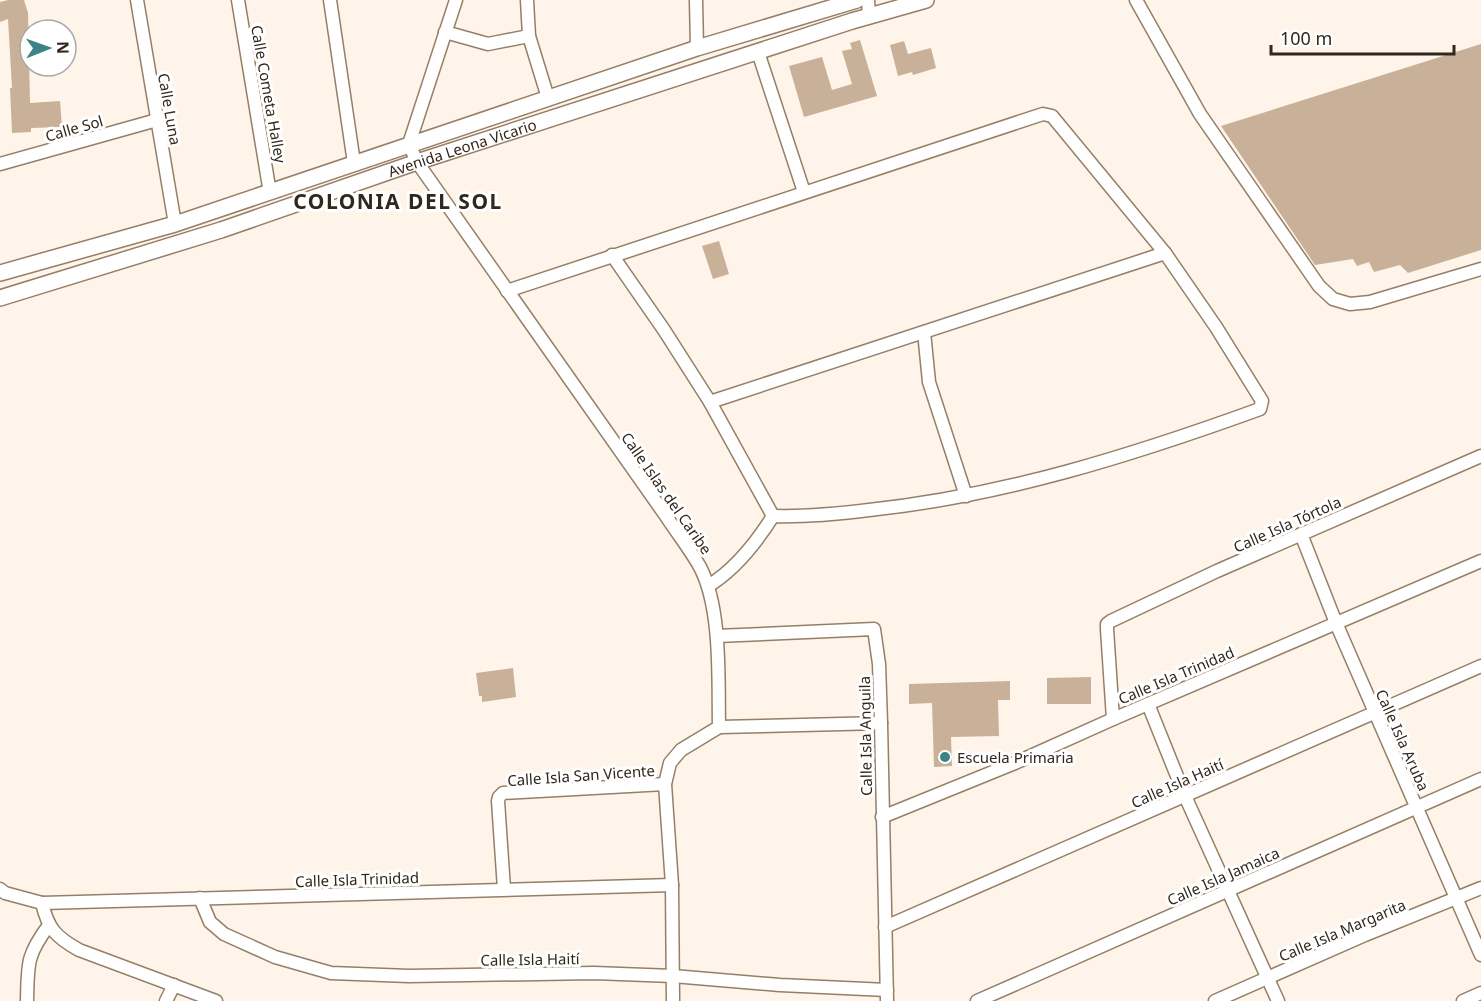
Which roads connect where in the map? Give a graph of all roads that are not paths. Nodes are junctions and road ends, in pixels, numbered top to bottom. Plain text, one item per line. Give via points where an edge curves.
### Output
1 (137, 0) edge
2 (238, 0) edge
3 (330, 0) edge
4 (456, 0) edge
5 (527, 0) edge
6 (696, 0) edge
7 (858, 0) edge
8 (868, 0) edge
9 (926, 0) edge
10 (1136, 0) edge
11 (869, 16) junction
12 (445, 32) junction
13 (529, 36) junction
14 (697, 48) junction
15 (759, 52) junction
16 (548, 98) junction
17 (157, 120) junction
18 (409, 144) junction
19 (417, 162) junction
20 (354, 163) junction
21 (0, 164) edge
22 (270, 192) junction
23 (804, 192) junction
24 (175, 224) junction
25 (1165, 253) junction
26 (612, 255) junction
27 (1481, 269) edge
28 (0, 273) edge
29 (507, 291) junction
30 (0, 298) edge
31 (924, 332) junction
32 (710, 402) junction
33 (1481, 456) edge
34 (966, 496) junction
35 (774, 516) junction
36 (1301, 534) junction
37 (1481, 561) edge
38 (708, 586) junction
39 (1336, 623) junction
40 (717, 636) junction
41 (1481, 666) edge
42 (1148, 704) junction
43 (1375, 713) junction
44 (1113, 719) junction
45 (881, 723) junction
46 (719, 727) junction
47 (1481, 779) edge
48 (665, 784) junction
49 (1185, 795) junction
50 (1416, 807) junction
51 (882, 817) junction
52 (672, 885) junction
53 (1481, 888) edge
54 (0, 889) edge
55 (504, 889) junction
56 (1227, 891) junction
57 (200, 898) junction
58 (1457, 899) junction
59 (42, 903) junction
60 (49, 925) junction
61 (885, 927) junction
62 (1481, 955) edge
63 (673, 976) junction
64 (1268, 978) junction
65 (174, 985) junction
66 (1481, 993) edge
67 (887, 996) edge
68 (27, 1001) edge
69 (166, 1001) edge
70 (216, 1001) edge
71 (673, 1001) edge
72 (977, 1001) edge
73 (1215, 1001) edge
74 (1278, 1001) edge
75 (1463, 1001) edge

1 - 17 street, Calle Luna
2 - 22 street, Calle Cometa Halley
3 - 20 street
4 - 12 street
5 - 13 street
6 - 14 street
7 - 14 street, Avenida Leona Vicario
8 - 11 street
9 - 11 street, Avenida Leona Vicario
10 - 27 street via 1200,114 1319,286 1333,299 1350,304 1370,302
11 - 15 street, Avenida Leona Vicario
12 - 13 street via 488,44
12 - 18 street
13 - 16 street
14 - 16 street, Avenida Leona Vicario
15 - 19 street, Avenida Leona Vicario
15 - 23 street
16 - 18 street, Avenida Leona Vicario
17 - 21 street, Calle Sol
17 - 24 street, Calle Luna
18 - 19 street, Calle Islas del Caribe
18 - 20 street, Avenida Leona Vicario
19 - 29 street, Calle Islas del Caribe
19 - 30 street, Avenida Leona Vicario via 221,230
20 - 22 street, Avenida Leona Vicario
22 - 24 street, Avenida Leona Vicario
23 - 25 street via 1043,114 1053,116
23 - 26 street
24 - 28 street, Avenida Leona Vicario
25 - 31 street
25 - 34 street via 1262,401 1260,409 1081,468
26 - 29 street
26 - 32 street
29 - 38 street, Calle Islas del Caribe via 666,516
31 - 32 street
31 - 34 street via 930,382
32 - 35 street
33 - 36 street, Calle Isla Tórtola
34 - 35 street via 806,517
35 - 38 street via 735,565
36 - 39 street, Calle Isla Aruba
36 - 44 street, Calle Isla Tórtola via 1107,624
37 - 39 street, Calle Isla Trinidad
38 - 40 street, Calle Islas del Caribe
39 - 42 street, Calle Isla Trinidad
39 - 43 street, Calle Isla Aruba
40 - 45 street, Calle Isla Anguila via 874,628
40 - 46 street, Calle Islas del Caribe
41 - 43 street, Calle Isla Haití
42 - 44 street, Calle Isla Trinidad
42 - 49 street
43 - 49 street, Calle Isla Haití
43 - 50 street, Calle Isla Aruba
44 - 51 street, Calle Isla Trinidad
45 - 46 street
45 - 51 street, Calle Isla Anguila
46 - 48 street via 681,750 670,763
47 - 50 street, Calle Isla Jamaica
48 - 52 street
48 - 55 street, Calle Isla San Vicente via 503,794 499,797
49 - 56 street
49 - 61 street, Calle Isla Haití
50 - 56 street, Calle Isla Jamaica
50 - 58 street, Calle Isla Aruba
51 - 61 street, Calle Isla Anguila
52 - 55 street, Calle Isla Trinidad
52 - 63 street
53 - 58 street, Calle Isla Margarita
54 - 59 street
55 - 57 street, Calle Isla Trinidad
56 - 64 street
56 - 72 street, Calle Isla Jamaica
57 - 59 street, Calle Isla Trinidad
57 - 63 street, Calle Isla Haití via 210,922 224,934 275,957 331,973
58 - 62 street, Calle Isla Aruba
58 - 64 street, Calle Isla Margarita
59 - 60 street
60 - 65 street via 59,939 79,950
60 - 68 street via 33,946 28,964
61 - 67 street, Calle Isla Anguila
63 - 67 street, Calle Isla Haití
63 - 71 street
64 - 73 street, Calle Isla Margarita
64 - 74 street
65 - 69 street
65 - 70 street
66 - 75 street

